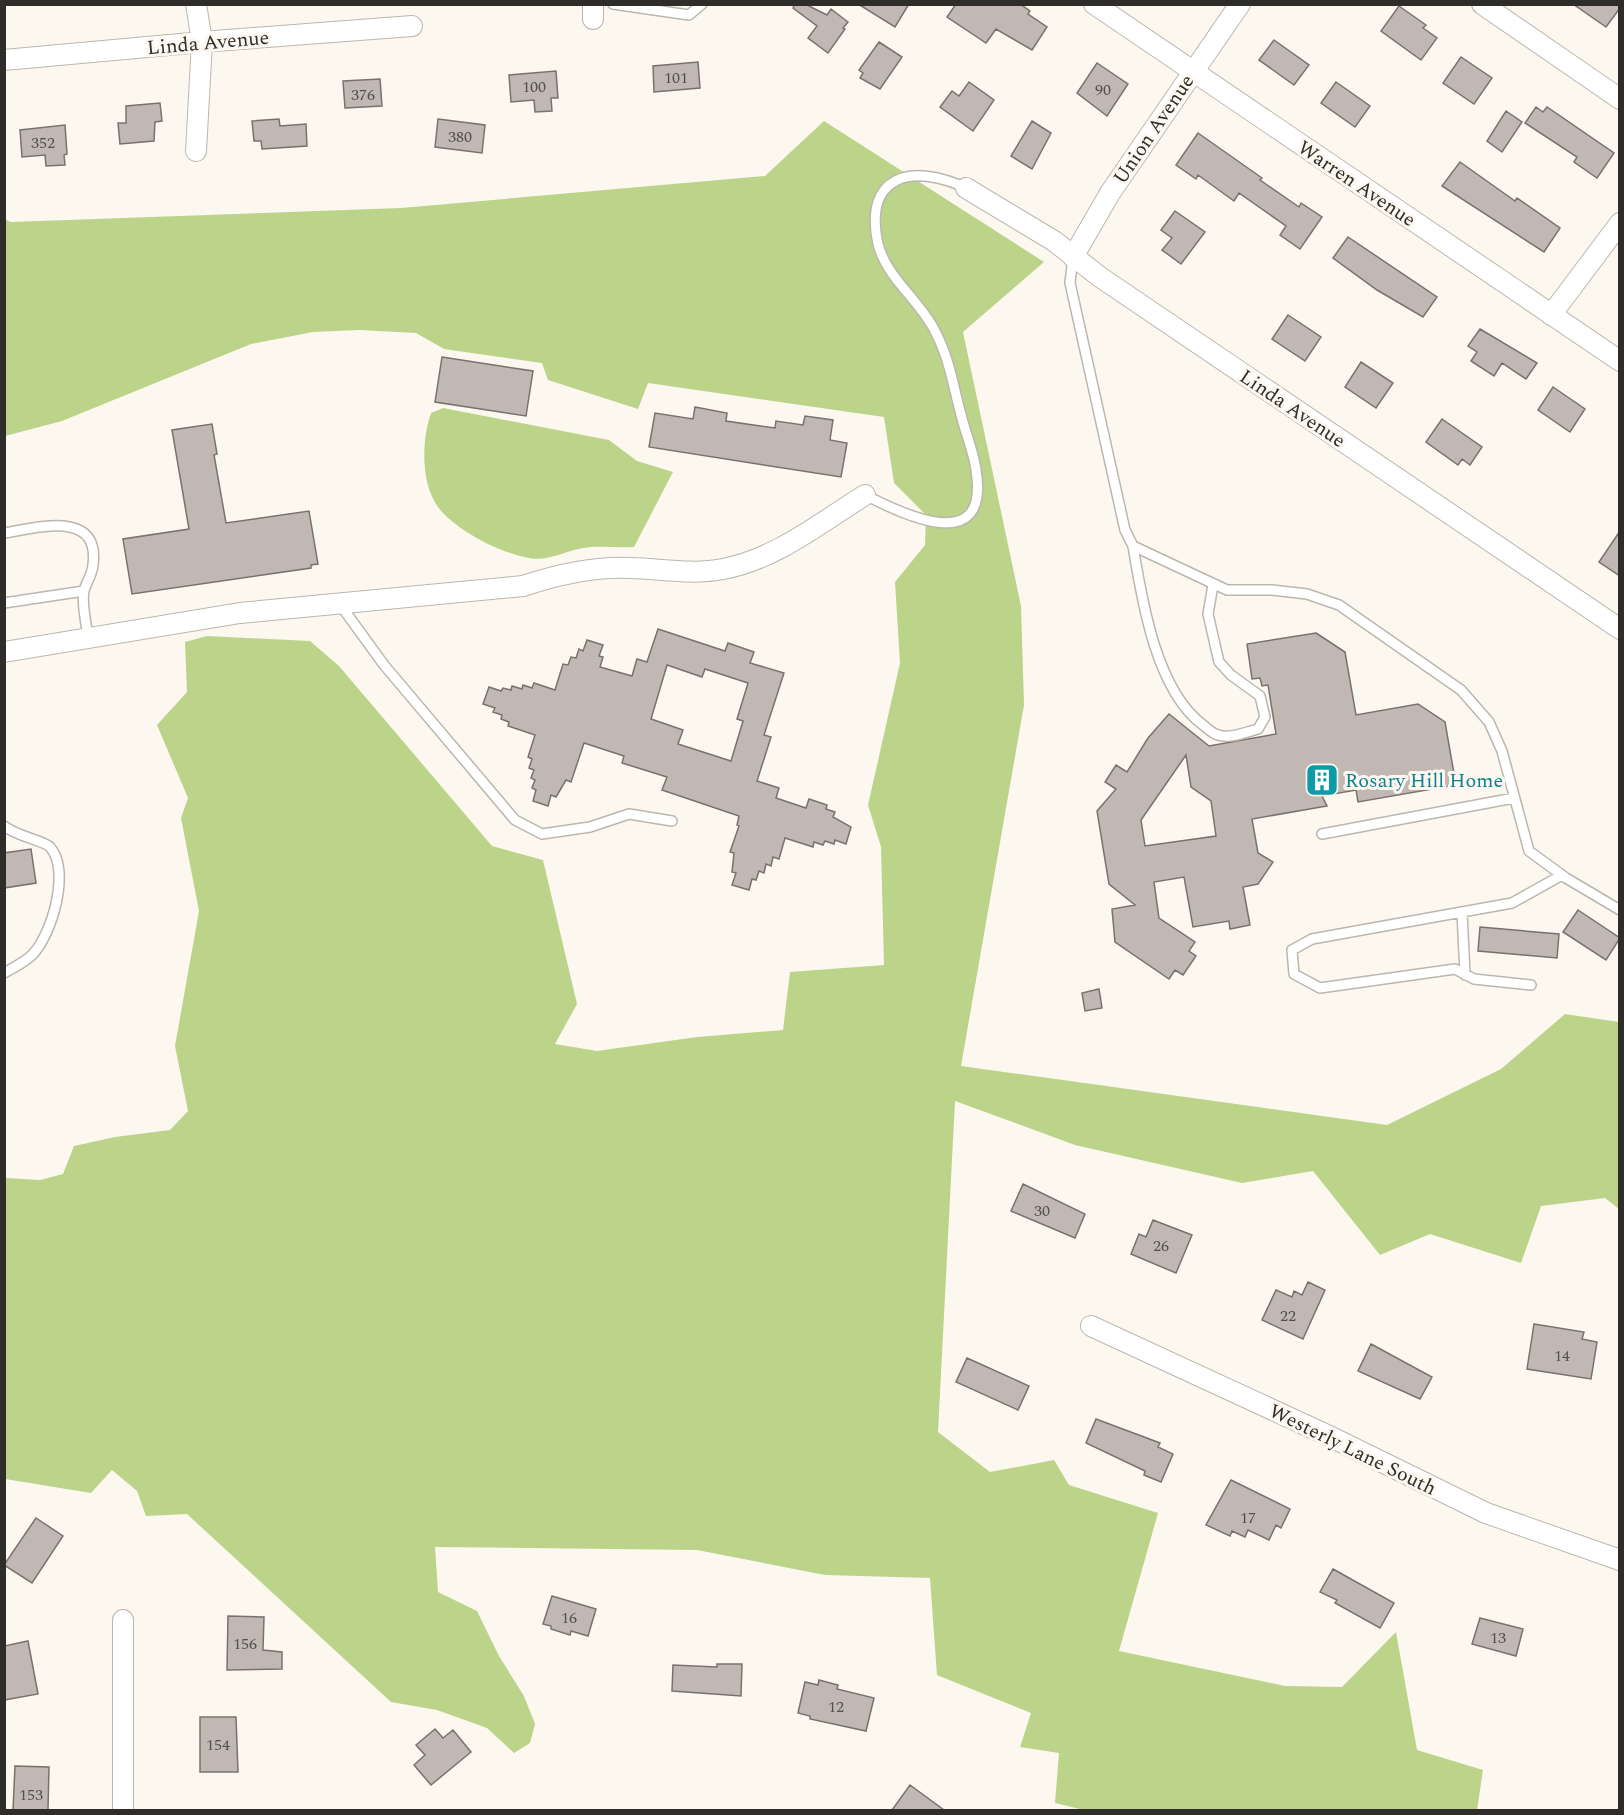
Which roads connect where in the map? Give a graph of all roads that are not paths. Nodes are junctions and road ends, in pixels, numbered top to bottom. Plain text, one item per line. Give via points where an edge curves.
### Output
1 (196, 4) edge
2 (613, 4) edge
3 (702, 4) edge
4 (1094, 4) edge
5 (1240, 4) edge
6 (1496, 8) edge
7 (412, 26) dead end
8 (202, 42) junction
9 (4, 60) edge
10 (1193, 71) junction
11 (1620, 99) edge
12 (196, 151) dead end
13 (966, 188) joint
14 (1620, 223) edge
15 (1073, 257) junction
16 (1551, 315) junction
17 (1620, 361) edge
18 (865, 495) joint
19 (4, 533) edge
20 (1133, 546) junction
21 (1214, 585) junction
22 (84, 591) junction
23 (4, 603) edge
24 (339, 603) junction
25 (1620, 629) edge
26 (88, 638) junction
27 (4, 652) edge
28 (1514, 798) junction
29 (672, 821) dead end
30 (4, 826) edge
31 (1322, 834) dead end
32 (1562, 875) junction
33 (1620, 910) edge
34 (1462, 912) junction
35 (4, 973) edge
36 (1465, 975) junction
37 (1532, 985) dead end
38 (1091, 1326) dead end
39 (1620, 1560) edge
40 (123, 1620) dead end
41 (123, 1810) edge

1 - 8 street
2 - 3 lane via 689,15
4 - 10 street, Warren Avenue
5 - 10 street, Union Avenue
6 - 11 street
7 - 8 street, Linda Avenue
8 - 9 street, Linda Avenue
8 - 12 street
10 - 15 street, Union Avenue via 1110,193
10 - 16 street, Warren Avenue
13 - 15 street, Linda Avenue via 1054,241
13 - 18 lane via 937,177 898,178 876,202 875,221 879,246 890,269 935,330 949,363 976,470 974,506 963,519 945,524 922,521
14 - 16 street
15 - 20 lane via 1072,294 1125,530
15 - 25 street, Linda Avenue
16 - 17 street, Warren Avenue
18 - 24 street via 791,542 754,561 722,569 594,569 558,574 523,586
19 - 22 lane via 54,525 84,533 93,547 94,563
20 - 21 lane
20 - 21 lane via 1161,666 1188,714 1216,735 1228,736 1258,729 1265,717 1260,696 1219,662 1208,614
21 - 28 lane via 1227,590 1307,594 1339,605 1461,690 1489,722 1502,751
22 - 23 lane
22 - 26 lane
24 - 26 street via 240,613
24 - 29 lane via 384,665 515,820 542,834 590,827 628,813
26 - 27 street
28 - 31 lane
28 - 32 lane via 1529,851
30 - 35 lane via 15,835 48,845 56,855 59,870 49,929 32,955
32 - 33 lane
32 - 34 lane via 1512,903
34 - 36 lane
34 - 36 lane via 1312,939 1292,950 1294,974 1320,988 1455,969
36 - 37 lane
38 - 39 street, Westerly Lane South via 1486,1513
40 - 41 street

